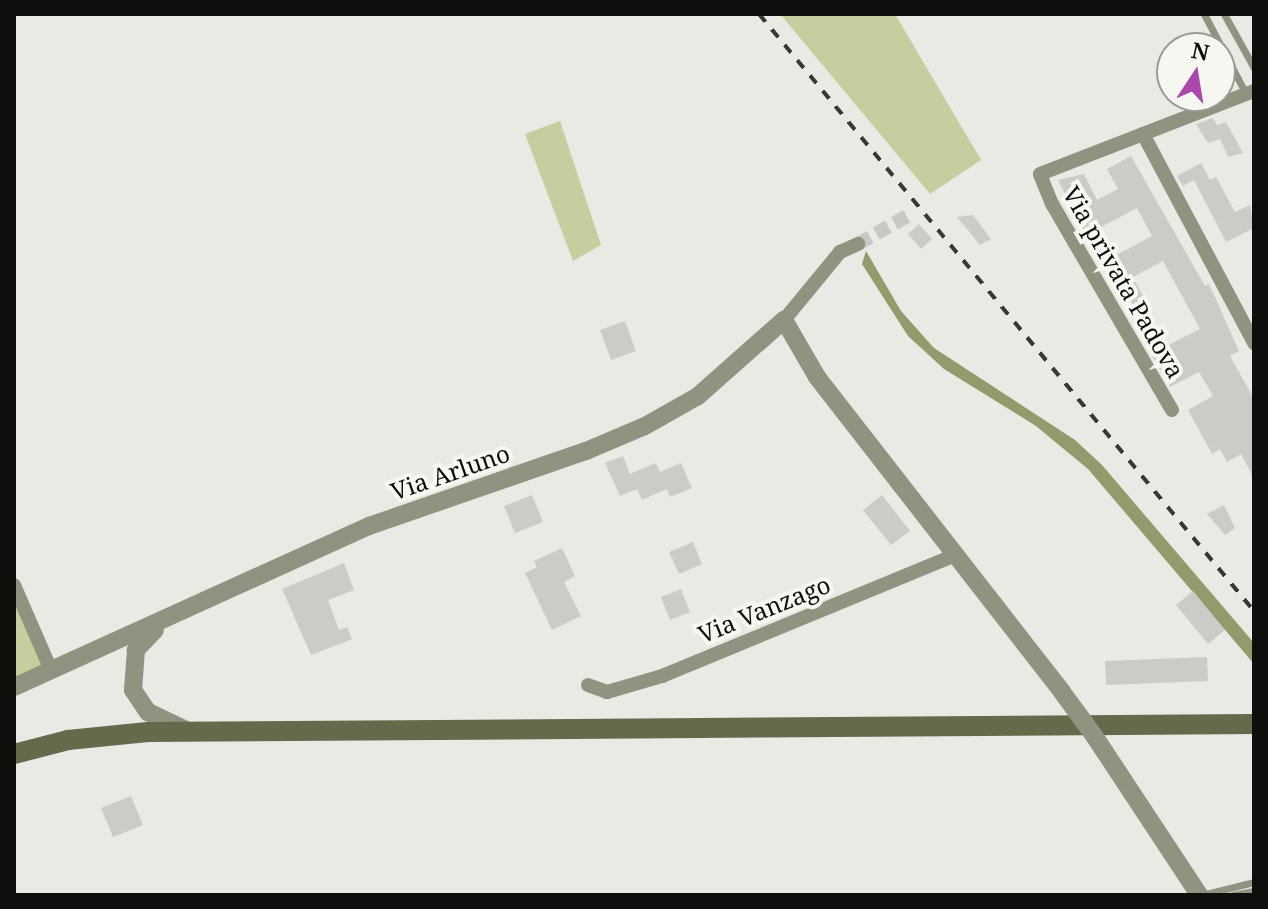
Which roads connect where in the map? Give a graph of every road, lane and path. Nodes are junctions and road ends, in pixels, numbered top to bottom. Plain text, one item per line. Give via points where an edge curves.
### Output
1 (1204, 14) edge
2 (1224, 14) edge
3 (1254, 68) edge
4 (1250, 93) edge
5 (1143, 134) junction
6 (858, 244) tunnel mouth
7 (784, 320) junction
8 (1254, 343) edge
9 (1172, 410) dead end
10 (956, 555) junction
11 (14, 585) edge
12 (170, 619) junction
13 (51, 670) junction
14 (588, 685) dead end
15 (14, 687) edge
16 (1254, 724) edge
17 (192, 732) junction
18 (14, 754) edge
19 (1254, 882) edge
20 (1254, 891) edge
21 (1200, 895) edge
22 (1233, 895) edge

1 - 4 lane
2 - 3 lane
4 - 5 street
5 - 8 street
5 - 9 street, Via privata Padova via 1040,174 1052,204
6 - 7 street, Via Arluno via 830,263
7 - 10 street via 817,377
7 - 12 street, Via Arluno via 698,396 645,426 369,526
10 - 14 street, Via Vanzago via 662,676 607,692
10 - 21 street, bridge via 1095,737
11 - 13 street
12 - 13 street, Via Arluno
12 - 17 street via 136,650 133,690 148,712
13 - 15 street, Via Arluno
16 - 17 main road
17 - 18 main road via 68,740
19 - 21 lane
20 - 22 lane

